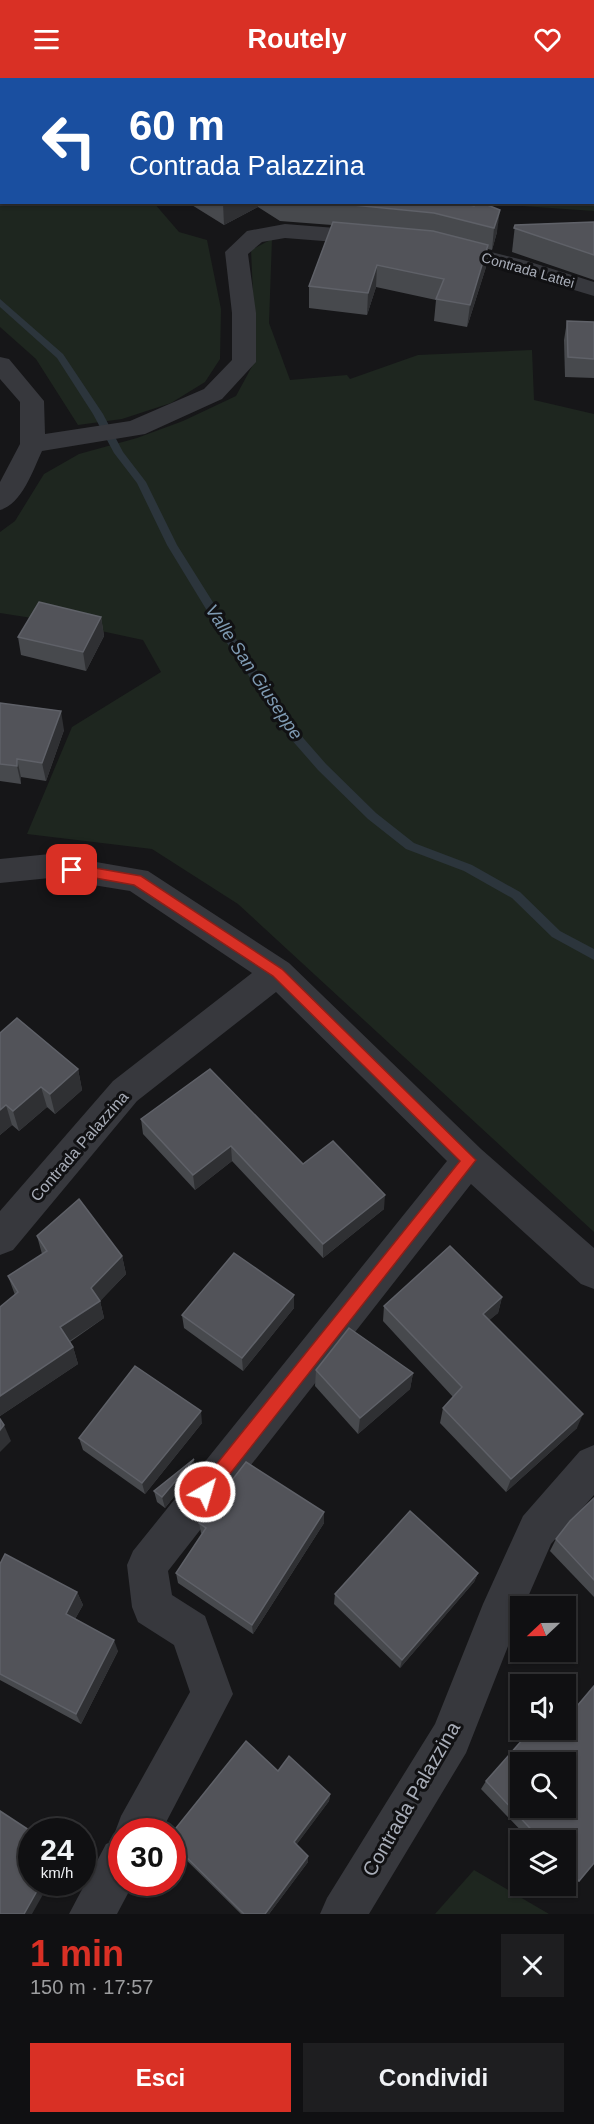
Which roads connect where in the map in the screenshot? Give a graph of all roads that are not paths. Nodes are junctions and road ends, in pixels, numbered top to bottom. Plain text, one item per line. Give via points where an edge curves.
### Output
1 (396, 240) edge
2 (420, 243) edge
3 (594, 289) edge
4 (0, 364) edge
5 (33, 444) junction
6 (0, 501) edge
7 (0, 871) edge
8 (278, 972) junction
9 (469, 1160) junction
10 (0, 1238) edge
11 (594, 1272) edge
12 (594, 1465) edge
13 (145, 1818) edge
14 (108, 1885) edge
15 (92, 1914) edge
16 (343, 1914) edge

1 - 5 street via 285,231 255,236 236,252 244,314 244,362 213,394 136,428
2 - 3 street, Contrada Lattei via 519,266
4 - 5 street via 32,401
5 - 6 street
7 - 8 street via 50,866 137,880
8 - 9 street
8 - 10 street, Contrada Palazzina via 124,1091
9 - 11 street
9 - 13 street via 147,1565 153,1607 190,1631 212,1694
12 - 16 street, Contrada Palazzina via 537,1530 451,1738
14 - 15 street

